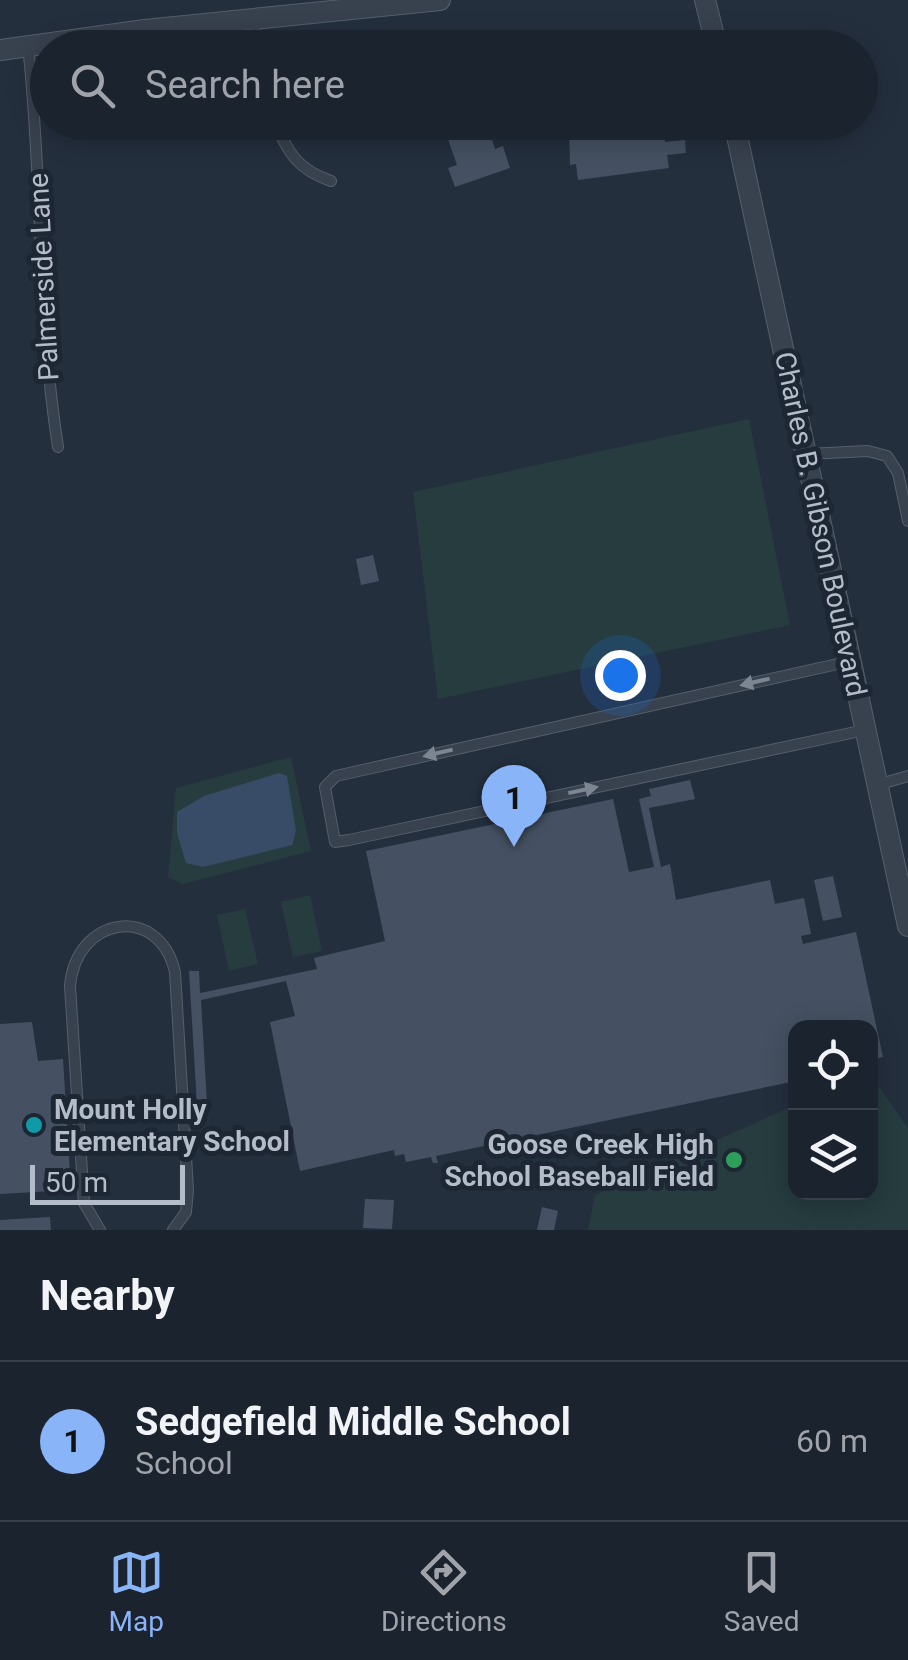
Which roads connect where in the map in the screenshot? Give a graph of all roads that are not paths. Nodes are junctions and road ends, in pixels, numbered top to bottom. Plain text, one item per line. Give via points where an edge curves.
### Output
1 (440, 0) edge
2 (705, 0) edge
3 (253, 19) junction
4 (161, 30) edge
5 (255, 30) edge
6 (712, 30) edge
7 (28, 46) joint
8 (0, 50) edge
9 (30, 64) edge
10 (36, 140) edge
11 (282, 140) edge
12 (738, 140) edge
13 (330, 181) dead end
14 (58, 447) dead end
15 (806, 454) junction
16 (908, 522) edge
17 (850, 661) junction
18 (866, 730) junction
19 (908, 776) edge
20 (878, 785) junction
21 (908, 926) edge
22 (182, 1227) edge
23 (100, 1230) edge

1 - 3 street
2 - 6 street
3 - 4 street
3 - 5 lane
7 - 8 street
7 - 9 lane, Palmerside Lane
10 - 14 lane, Palmerside Lane via 38,251
11 - 13 lane via 304,172
12 - 15 street, Charles B. Gibson Boulevard
15 - 16 lane via 887,456 898,474
15 - 17 street, Charles B. Gibson Boulevard
17 - 18 street, Charles B. Gibson Boulevard
17 -> 18 lane via 336,776 325,787 332,832 335,842 349,840
18 - 20 street, Charles B. Gibson Boulevard
19 - 20 lane
20 - 21 street, Charles B. Gibson Boulevard
22 - 23 lane via 188,1190 176,972 160,940 122,926 80,947 70,986 84,1203

